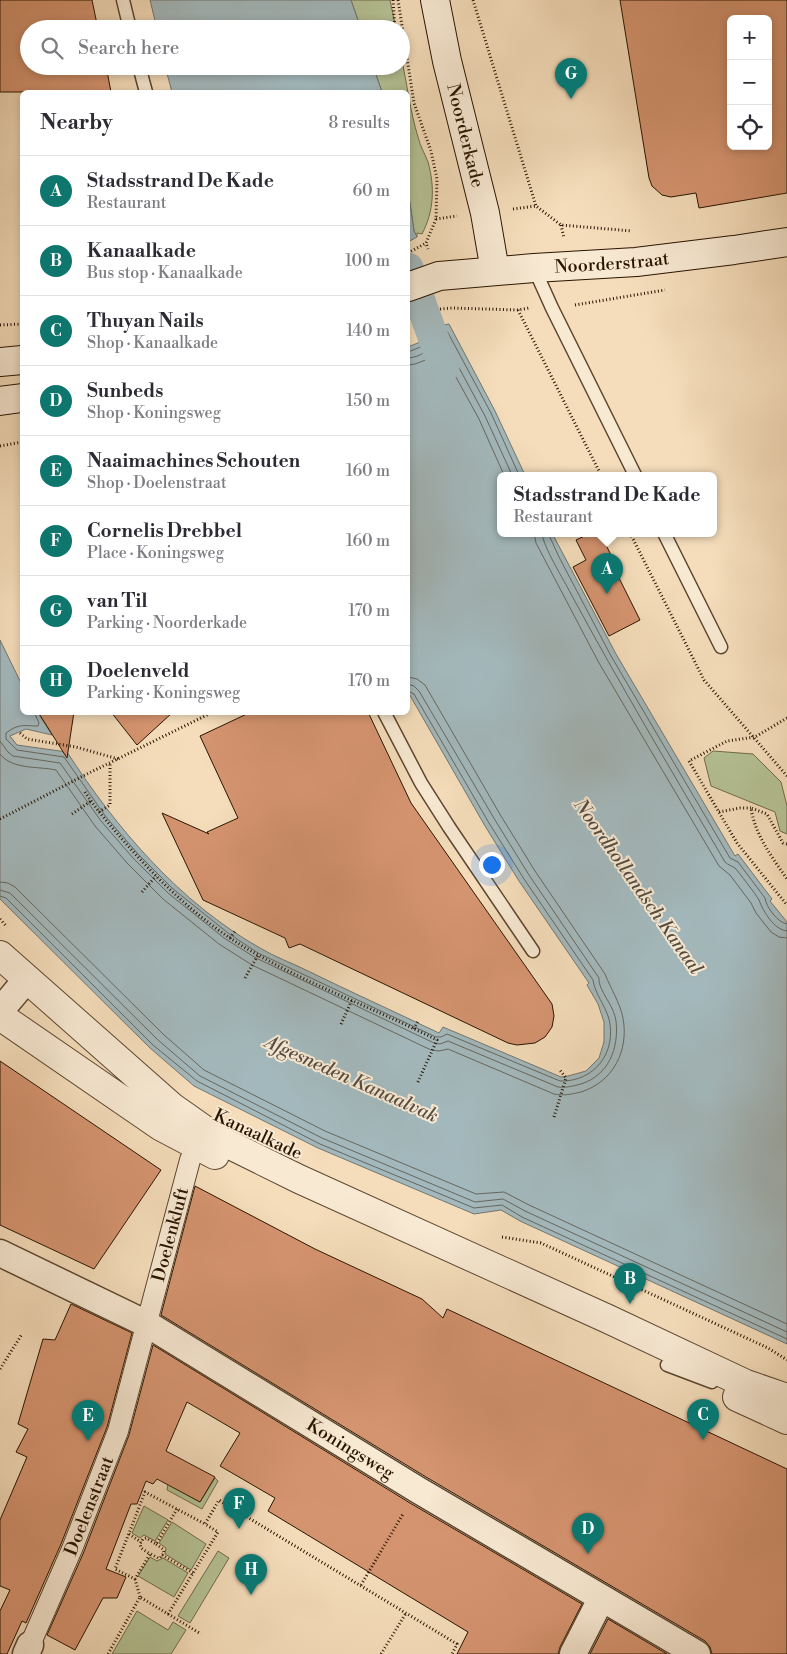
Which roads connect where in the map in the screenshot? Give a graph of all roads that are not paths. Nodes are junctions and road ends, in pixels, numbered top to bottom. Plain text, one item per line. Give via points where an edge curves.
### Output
1 (123, 0) edge
2 (435, 0) edge
3 (128, 20) edge
4 (141, 75) edge
5 (145, 90) edge
6 (787, 242) edge
7 (534, 268) junction
8 (495, 271) junction
9 (410, 286) edge
10 (20, 360) edge
11 (0, 362) edge
12 (20, 398) edge
13 (0, 401) edge
14 (634, 472) edge
15 (666, 537) edge
16 (721, 647) dead end
17 (386, 715) edge
18 (6, 944) edge
19 (533, 950) dead end
20 (27, 979) junction
21 (0, 1011) edge
22 (0, 1016) edge
23 (197, 1147) junction
24 (0, 1253) edge
25 (147, 1324) junction
26 (667, 1365) junction
27 (787, 1398) edge
28 (787, 1410) edge
29 (787, 1420) edge
30 (601, 1599) junction
31 (28, 1650) edge
32 (573, 1654) edge
33 (697, 1654) edge

1 - 3 lane
2 - 8 street, Noorderkade via 485,213
4 - 5 lane
6 - 7 street, Noorderstraat via 636,262
7 - 8 street, Noorderstraat
7 - 14 lane
8 - 9 street, Noorderstraat via 435,277
10 - 11 street
12 - 13 street
15 - 16 lane
17 - 19 lane via 448,827
18 - 20 street, Kanaalkade
20 - 21 street
20 - 27 street, Kanaalkade via 172,1107 216,1138 746,1384
22 - 23 street via 160,1126
23 - 25 street, Doelenkluft via 190,1160
23 - 26 street
24 - 25 street, Koningsweg
25 - 30 street, Koningsweg
25 - 31 street, Doelenstraat via 118,1430
26 - 28 lane
26 - 29 street
30 - 32 street
30 - 33 street, Koningsweg

